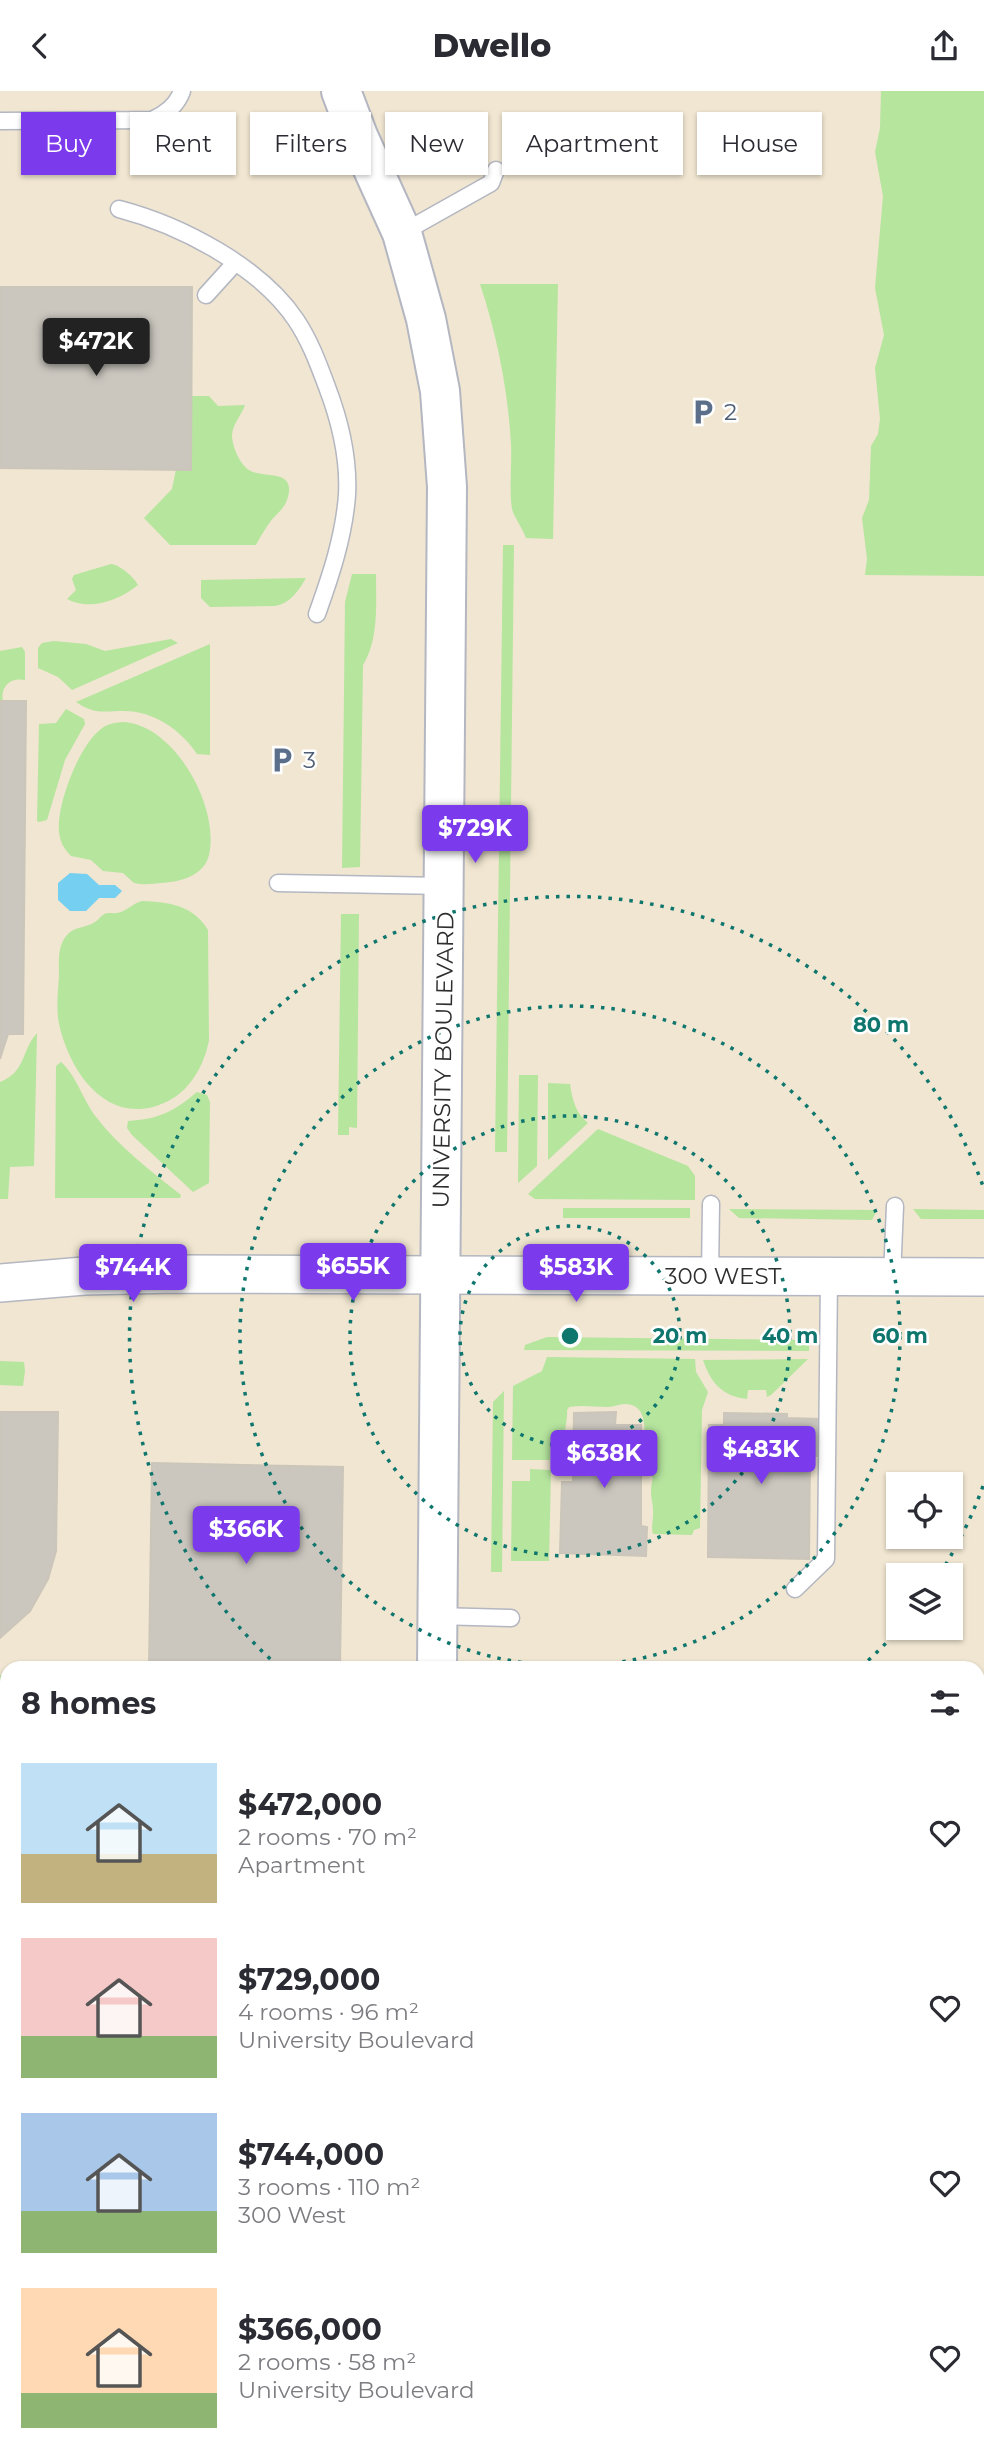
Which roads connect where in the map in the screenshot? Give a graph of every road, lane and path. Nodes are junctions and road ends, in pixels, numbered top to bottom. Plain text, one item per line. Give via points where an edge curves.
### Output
1 (182, 91) edge
2 (341, 91) edge
3 (0, 121) edge
4 (495, 170) dead end
5 (119, 208) dead end
6 (401, 233) junction
7 (235, 263) junction
8 (205, 295) dead end
9 (317, 614) dead end
10 (278, 883) dead end
11 (445, 886) junction
12 (712, 1204) dead end
13 (895, 1206) dead end
14 (441, 1275) junction
15 (710, 1276) junction
16 (829, 1277) junction
17 (892, 1277) junction
18 (984, 1277) edge
19 (0, 1283) edge
20 (794, 1589) dead end
21 (437, 1616) junction
22 (511, 1618) dead end
23 (437, 1661) edge

1 - 3 lane via 173,106 152,120
2 - 6 main road, UNIVERSITY BOULEVARD
4 - 6 lane via 491,183
5 - 7 lane via 177,229
6 - 11 main road, UNIVERSITY BOULEVARD via 426,319 440,391 447,487
7 - 8 lane
7 - 9 lane via 273,293 294,317 310,344 337,413 346,455 347,494 342,533
10 - 11 lane
11 - 14 main road, UNIVERSITY BOULEVARD
12 - 15 lane
13 - 17 lane
14 - 15 street, 300 WEST
14 - 19 street, 300 WEST via 176,1274
14 - 21 main road, UNIVERSITY BOULEVARD
15 - 16 street, 300 WEST
16 - 17 street, 300 WEST
16 - 20 lane via 826,1559
17 - 18 street, 300 WEST
21 - 22 lane
21 - 23 main road, UNIVERSITY BOULEVARD

